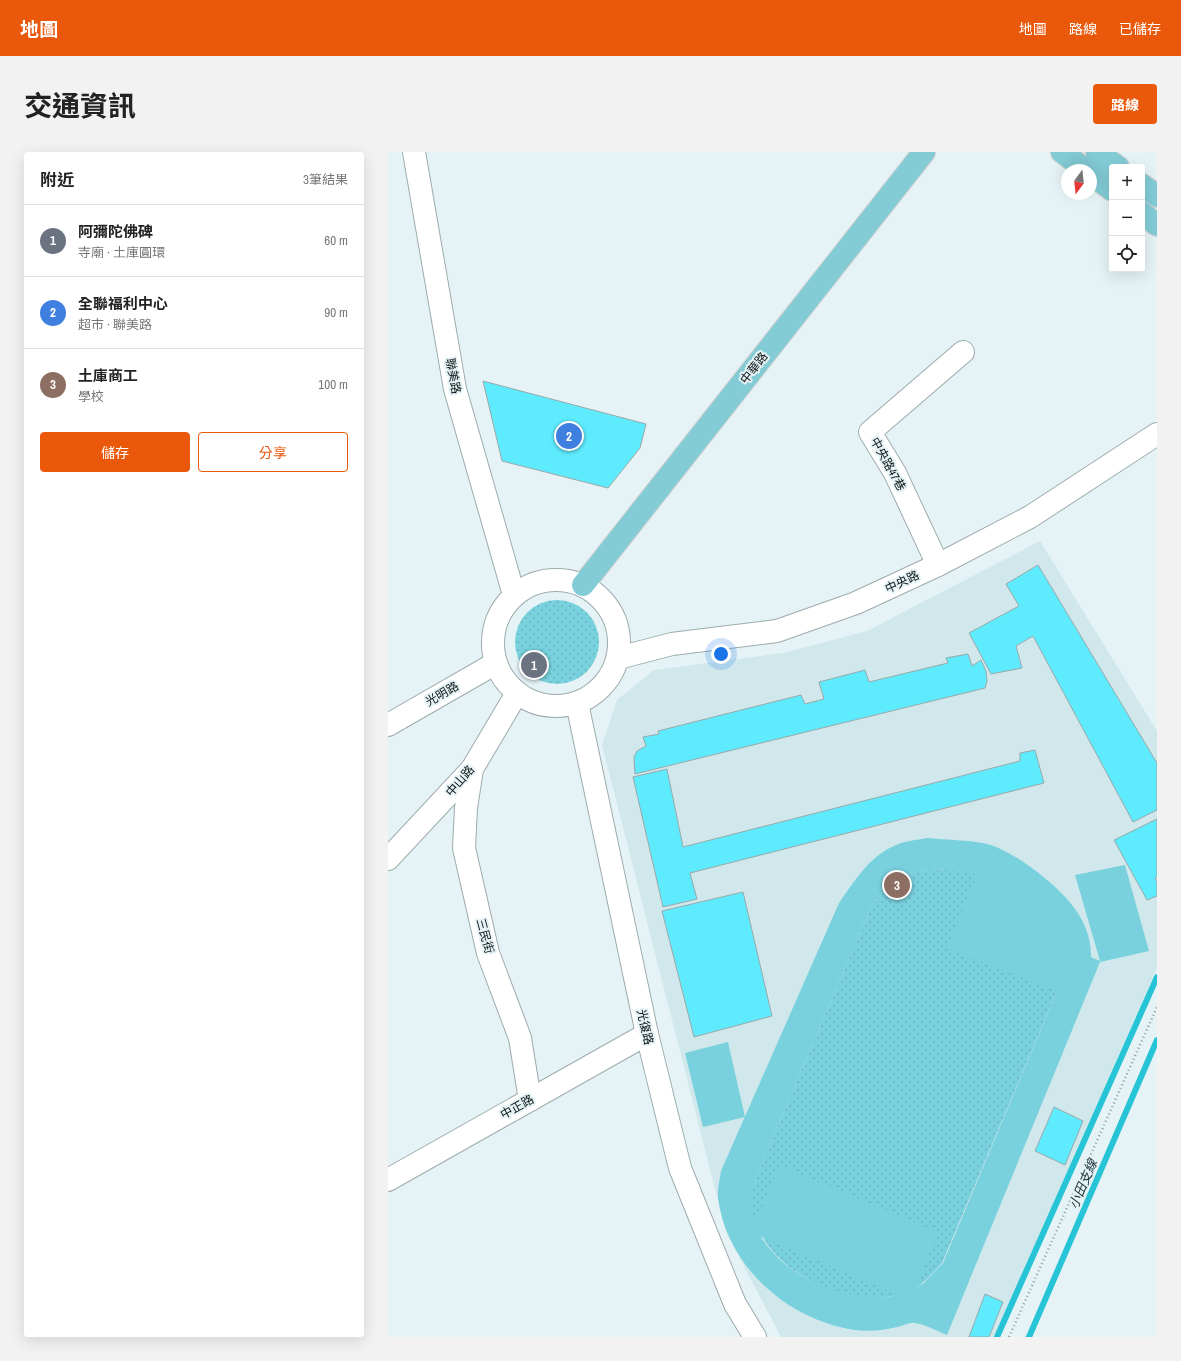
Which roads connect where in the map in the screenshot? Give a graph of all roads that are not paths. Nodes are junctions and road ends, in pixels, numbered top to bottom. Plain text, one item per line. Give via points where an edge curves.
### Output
1 (414, 152) edge
2 (924, 152) edge
3 (1062, 152) edge
4 (1098, 152) edge
5 (1078, 164) edge
6 (1114, 164) edge
7 (1097, 179) edge
8 (1145, 187) edge
9 (1109, 188) edge
10 (1157, 196) edge
11 (1145, 215) edge
12 (1157, 225) edge
13 (963, 352) dead end
14 (1157, 434) edge
15 (938, 565) junction
16 (583, 584) junction
17 (514, 595) junction
18 (618, 658) junction
19 (496, 663) junction
20 (517, 693) junction
21 (577, 703) junction
22 (388, 725) edge
23 (472, 769) junction
24 (388, 859) edge
25 (647, 1034) junction
26 (530, 1100) junction
27 (388, 1180) edge
28 (755, 1337) edge

1 - 17 street, 聯美路 via 455,389
2 - 16 main road, 中華路
3 - 5 main road
4 - 6 main road
7 - 9 main road
8 - 10 main road
11 - 12 main road
13 - 15 street, 中央路47巷 via 870,432 895,473
14 - 15 street, 中央路 via 1030,517
15 - 18 street, 中央路 via 856,603 777,631 672,644
16 - 17 street via 547,580 529,585
16 - 18 street via 601,597 614,615 620,636
17 - 19 street via 502,609 494,626 492,644
18 - 21 street via 610,677 596,693
19 - 20 street via 504,680
19 - 22 street, 光明路
20 - 21 street via 536,703 556,706
20 - 23 street, 中山路
21 - 25 street, 光復路
23 - 24 street, 中山路
23 - 26 street, 三民街 via 466,808 464,848 488,953 520,1038
25 - 26 street, 中正路
25 - 28 street, 光復路 via 680,1168 736,1304
26 - 27 street, 中正路

